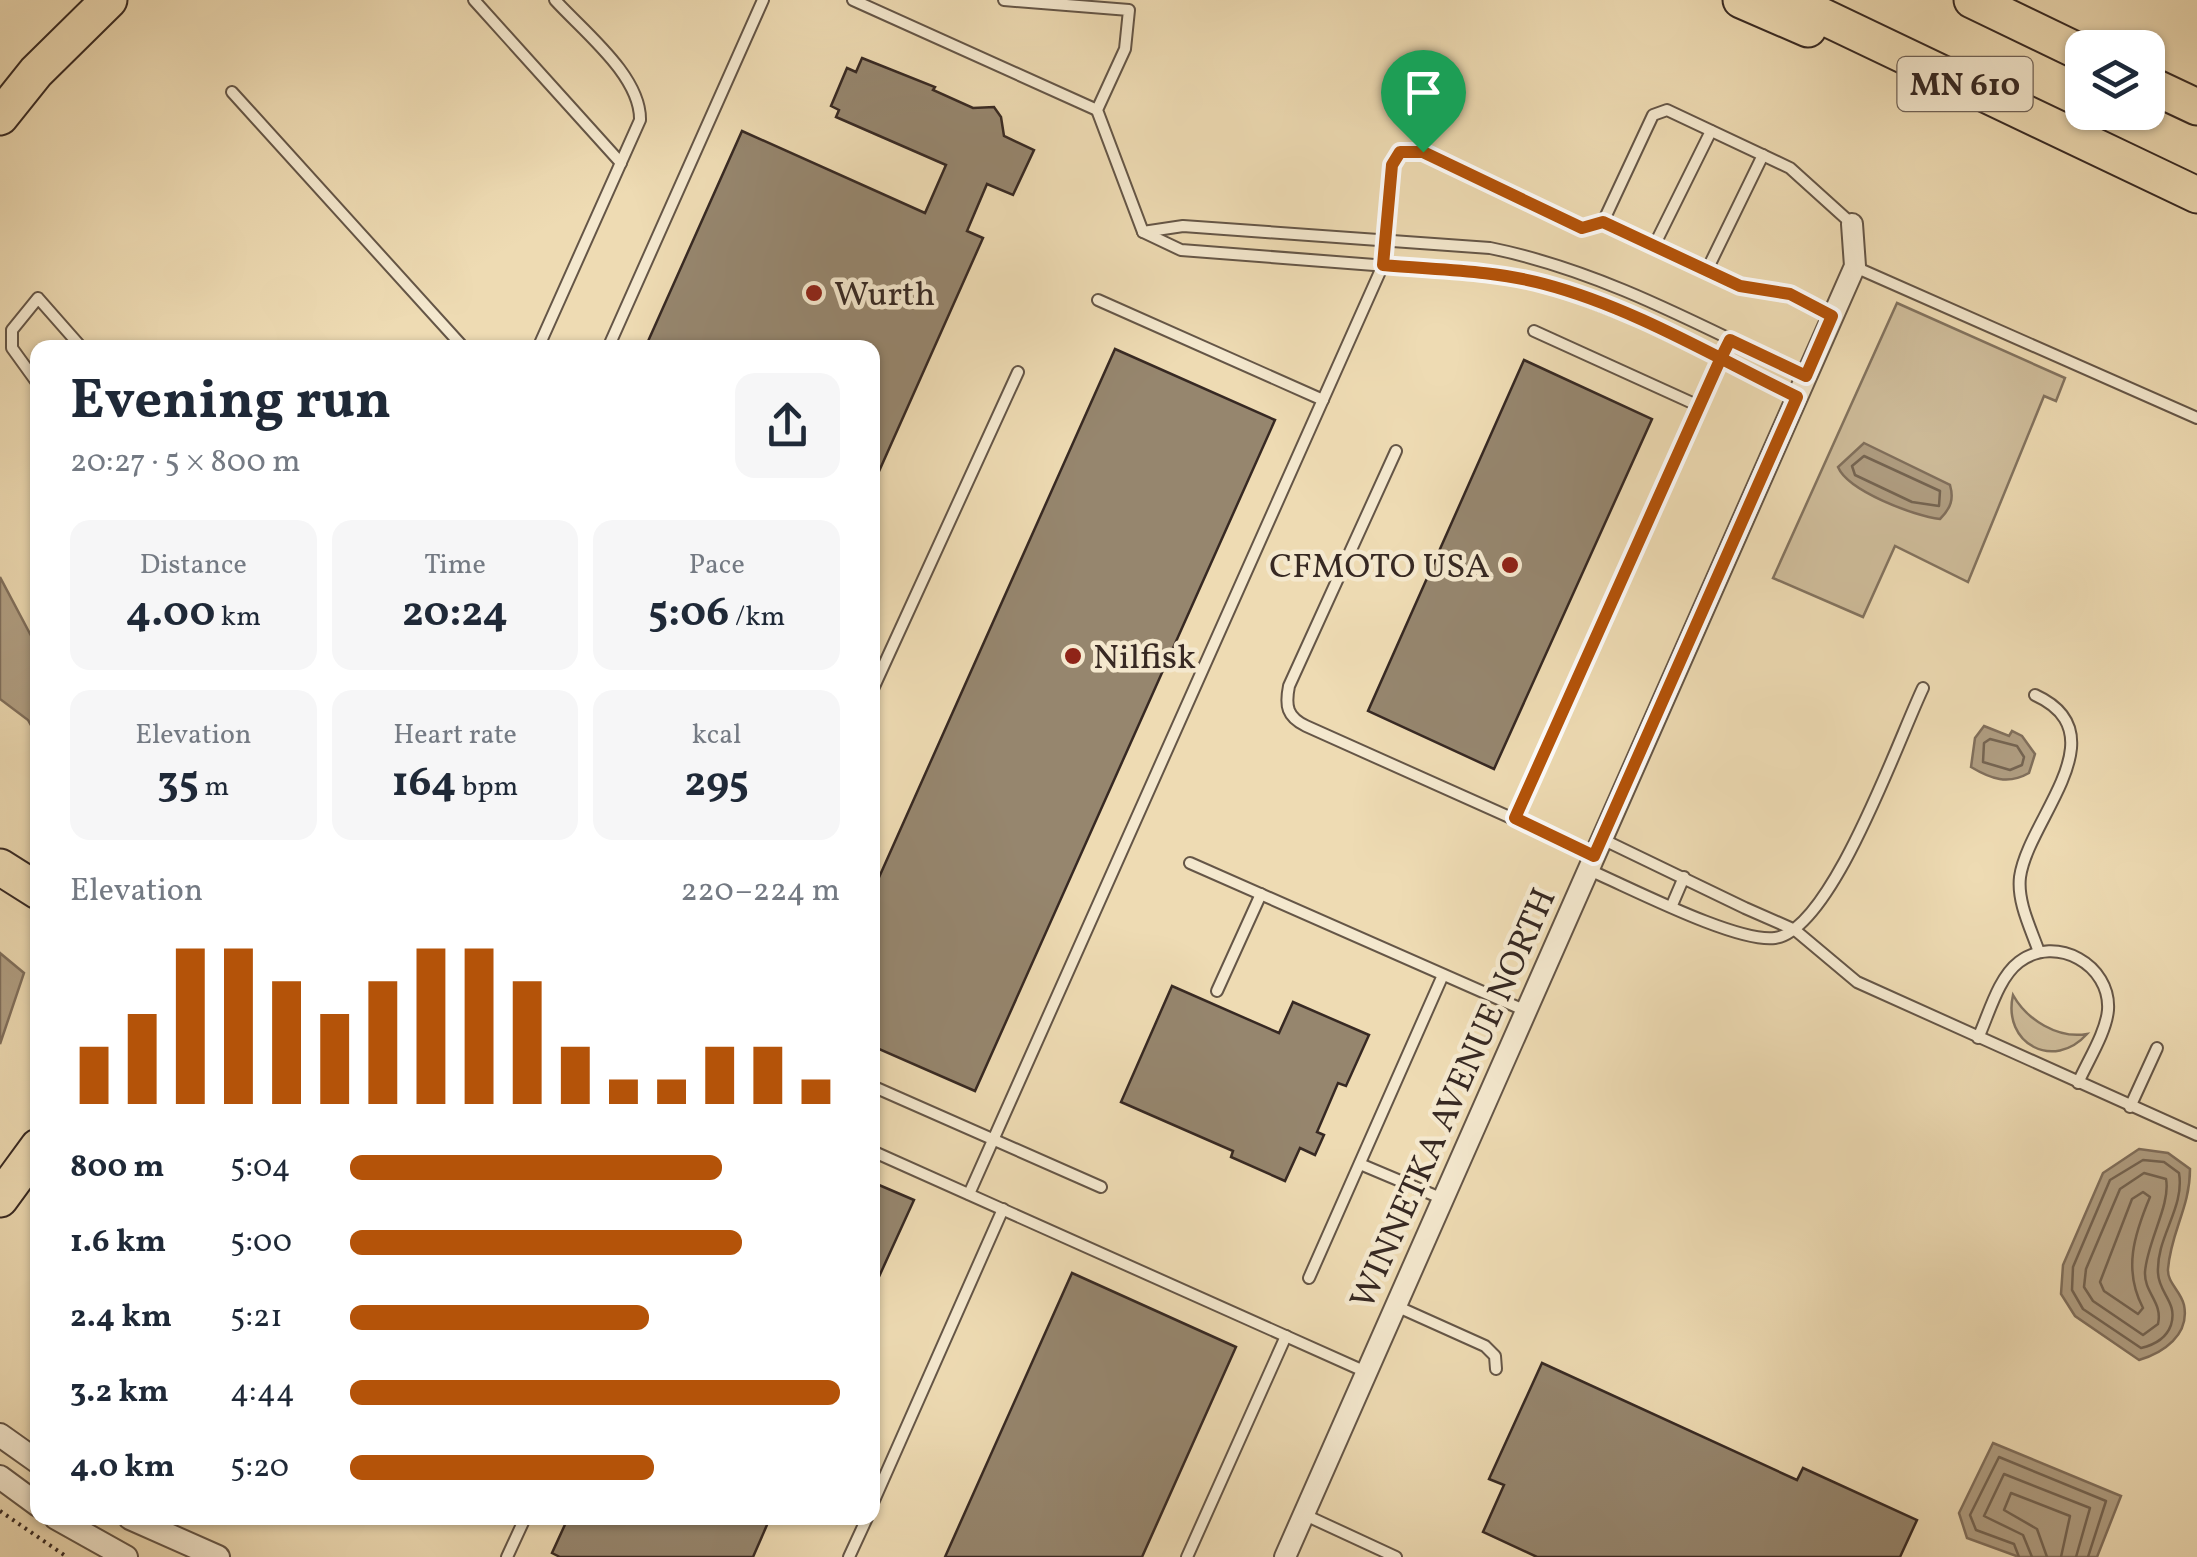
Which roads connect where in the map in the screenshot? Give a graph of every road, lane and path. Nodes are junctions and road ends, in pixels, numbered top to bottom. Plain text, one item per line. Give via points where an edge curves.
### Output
1 (109, 0) edge
2 (474, 0) edge
3 (555, 0) edge
4 (763, 0) edge
5 (853, 0) edge
6 (1004, 0) edge
7 (1741, 0) edge
8 (1788, 0) edge
9 (1972, 0) edge
10 (2065, 45) edge
11 (232, 92) dead end
12 (2165, 92) edge
13 (2197, 108) edge
14 (1097, 110) junction
15 (0, 117) edge
16 (1711, 131) junction
17 (1763, 156) junction
18 (621, 164) junction
19 (2142, 168) junction
20 (2197, 195) edge
21 (1603, 222) junction
22 (1852, 224) joint
23 (1143, 232) junction
24 (1385, 241) junction
25 (1654, 246) junction
26 (1383, 265) junction
27 (1854, 266) junction
28 (1707, 270) junction
29 (1098, 300) dead end
30 (1832, 316) junction
31 (1534, 331) dead end
32 (75, 340) edge
33 (457, 340) edge
34 (542, 340) edge
35 (612, 340) edge
36 (1730, 340) junction
37 (1720, 360) junction
38 (1018, 372) dead end
39 (30, 373) edge
40 (1806, 376) junction
41 (1797, 397) junction
42 (1323, 400) junction
43 (1699, 406) junction
44 (2197, 418) edge
45 (1396, 452) dead end
46 (880, 674) edge
47 (1922, 688) dead end
48 (2034, 695) dead end
49 (1515, 818) junction
50 (1595, 855) junction
51 (1190, 863) dead end
52 (0, 867) edge
53 (1684, 877) junction
54 (30, 886) edge
55 (1261, 894) junction
56 (1672, 904) junction
57 (1795, 930) junction
58 (2039, 952) junction
59 (1443, 975) junction
60 (1217, 991) dead end
61 (1526, 1011) junction
62 (1978, 1038) junction
63 (2157, 1048) dead end
64 (2078, 1083) junction
65 (880, 1090) edge
66 (2130, 1107) junction
67 (2197, 1135) edge
68 (993, 1140) junction
69 (880, 1155) edge
70 (30, 1158) edge
71 (1360, 1164) junction
72 (1101, 1187) dead end
73 (969, 1194) junction
74 (0, 1199) edge
75 (1443, 1199) junction
76 (1003, 1210) junction
77 (1310, 1278) dead end
78 (1396, 1306) junction
79 (1286, 1336) junction
80 (1496, 1369) dead end
81 (1366, 1372) junction
82 (0, 1435) edge
83 (30, 1456) edge
84 (0, 1477) edge
85 (880, 1487) edge
86 (30, 1499) edge
87 (0, 1511) edge
88 (1303, 1514) junction
89 (69, 1525) edge
90 (146, 1525) edge
91 (521, 1525) edge
92 (864, 1525) edge
93 (67, 1557) edge
94 (126, 1557) edge
95 (218, 1557) edge
96 (507, 1557) edge
97 (850, 1557) edge
98 (1187, 1557) edge
99 (1284, 1557) edge
100 (1396, 1557) edge

1 - 15 highway
2 - 18 lane
3 - 18 lane via 640,104
4 - 35 lane
5 - 14 lane
6 - 14 lane via 1128,10 1125,49
7 - 19 highway
8 - 19 highway, MN 610
9 - 10 highway, MN 610
11 - 33 lane
12 - 13 highway
14 - 23 lane
16 - 17 lane
16 - 21 lane via 1659,110
16 - 25 lane
17 - 22 lane via 1803,178
17 - 28 lane
18 - 34 lane
19 - 20 highway, MN 610
21 - 24 lane via 1582,228 1410,150 1392,165
21 - 25 lane
22 - 27 street, WINNETKA AVENUE NORTH
23 - 24 lane via 1183,226
23 - 26 lane via 1181,250
24 - 26 lane
24 - 36 lane via 1490,248 1555,263
25 - 28 lane
26 - 37 lane via 1542,284
26 - 42 lane
27 - 30 street, WINNETKA AVENUE NORTH
27 - 44 lane
28 - 30 lane via 1740,286 1790,294
29 - 42 lane
30 - 40 street, WINNETKA AVENUE NORTH
31 - 43 lane
32 - 39 lane via 38,298 12,330 12,348
36 - 37 lane
36 - 40 lane
37 - 41 lane
37 - 43 lane
38 - 46 lane
40 - 41 street, WINNETKA AVENUE NORTH
41 - 50 street, WINNETKA AVENUE NORTH
42 - 68 lane
43 - 49 lane
45 - 49 lane via 1288,686 1286,705 1306,726
47 - 57 lane via 1836,881
48 - 58 lane via 2066,717 2072,740 2020,880
49 - 50 lane
50 - 53 lane
50 - 56 lane
50 - 61 street, WINNETKA AVENUE NORTH
51 - 55 lane
52 - 54 highway
53 - 56 lane
53 - 57 lane
55 - 59 lane
55 - 60 lane
56 - 57 lane via 1754,937
57 - 62 lane via 1858,982
58 - 62 lane via 2007,974
58 - 64 lane via 2077,956 2102,980 2108,998 2108,1015
59 - 61 lane
59 - 71 lane
61 - 75 street, WINNETKA AVENUE NORTH
62 - 64 lane
63 - 66 lane
64 - 66 lane
65 - 68 lane
66 - 67 lane
68 - 72 lane
68 - 73 lane
69 - 73 lane
70 - 74 highway
71 - 75 lane
71 - 77 lane
73 - 76 lane
75 - 78 street, WINNETKA AVENUE NORTH
76 - 79 lane
76 - 85 lane
78 - 80 lane via 1485,1346
78 - 81 street, WINNETKA AVENUE NORTH
79 - 81 lane
79 - 98 lane
81 - 88 street, WINNETKA AVENUE NORTH
82 - 83 street
84 - 86 street
87 - 93 path
88 - 99 street, WINNETKA AVENUE NORTH
88 - 100 lane
89 - 94 street
90 - 95 street
91 - 96 lane
92 - 97 lane

